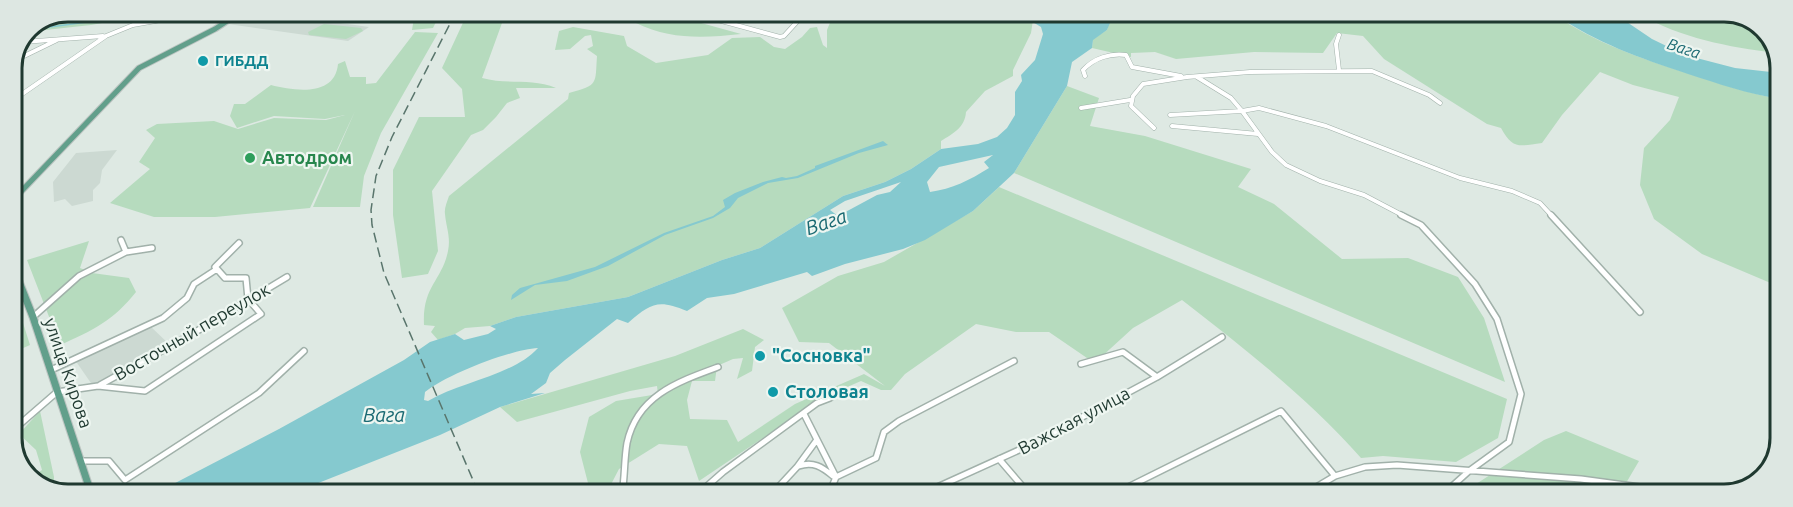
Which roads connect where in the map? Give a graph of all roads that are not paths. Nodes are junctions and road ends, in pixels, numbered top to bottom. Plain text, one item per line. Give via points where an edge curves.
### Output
1 (150, 22) edge
2 (225, 22) edge
3 (725, 22) edge
4 (797, 22) edge
5 (1339, 35) dead end
6 (106, 36) junction
7 (60, 38) junction
8 (32, 41) edge
9 (24, 56) edge
10 (1340, 70) junction
11 (1085, 76) dead end
12 (1187, 77) junction
13 (1197, 77) junction
14 (22, 94) edge
15 (1130, 100) junction
16 (1440, 103) dead end
17 (1081, 108) dead end
18 (1242, 111) junction
19 (1170, 115) dead end
20 (1172, 126) dead end
21 (1154, 128) dead end
22 (1258, 134) junction
23 (22, 190) edge
24 (121, 240) dead end
25 (239, 243) dead end
26 (152, 248) dead end
27 (126, 252) junction
28 (217, 269) junction
29 (287, 277) dead end
30 (23, 291) edge
31 (248, 299) junction
32 (1640, 312) dead end
33 (33, 317) junction
34 (1222, 336) dead end
35 (304, 351) dead end
36 (1014, 361) dead end
37 (1082, 364) dead end
38 (718, 367) dead end
39 (51, 370) junction
40 (1157, 377) junction
41 (98, 386) junction
42 (57, 392) junction
43 (830, 398) dead end
44 (804, 414) junction
45 (23, 422) edge
46 (816, 441) junction
47 (999, 459) junction
48 (82, 461) junction
49 (797, 467) junction
50 (1469, 471) junction
51 (1335, 476) junction
52 (836, 477) junction
53 (88, 484) edge
54 (623, 484) edge
55 (709, 484) edge
56 (781, 484) edge
57 (833, 484) edge
58 (943, 484) edge
59 (1020, 484) edge
60 (1134, 484) edge
61 (1321, 484) edge
62 (1455, 484) edge
63 (1618, 484) edge

1 - 6 street
2 - 23 main road via 139,68
3 - 4 street via 780,37
5 - 10 street via 1336,44
6 - 7 street
6 - 14 street
7 - 8 street
7 - 9 street
10 - 13 street
10 - 16 street via 1377,72
11 - 12 street via 1083,70 1090,62 1119,54 1126,55 1132,67
12 - 13 street
12 - 15 street via 1143,84
13 - 18 street via 1231,98
15 - 17 street
15 - 21 street via 1136,113
18 - 19 street
18 - 22 street
18 - 32 street via 1259,108 1326,126 1460,178 1512,190 1540,203
20 - 22 street
22 - 50 street via 1286,165 1301,174 1364,195 1421,225 1487,299 1521,394 1509,442
24 - 27 street
25 - 28 street
26 - 27 street
27 - 33 street via 79,276
28 - 31 street via 225,278 246,278
28 - 39 street via 194,283 187,298 163,318
29 - 31 street, Восточный переулок
30 - 33 main road, улица Кирова
31 - 41 street, Восточный переулок
31 - 41 street via 261,314 145,391
33 - 39 main road, улица Кирова
34 - 40 street, Важская улица
35 - 48 street via 259,393 125,480 109,461
36 - 52 street via 899,421 884,432 876,458
37 - 40 street via 1123,352
38 - 54 street via 665,387 639,412 627,441
39 - 42 main road, улица Кирова
40 - 47 street, Важская улица
41 - 42 street
42 - 45 street
42 - 48 main road, улица Кирова
43 - 44 street
44 - 46 street
44 - 55 street
46 - 49 street
46 - 52 street
47 - 58 street, Важская улица
47 - 59 street
48 - 53 main road, улица Кирова
49 - 52 street via 808,462 819,464
49 - 56 street
50 - 51 street via 1381,465
50 - 62 street
50 - 63 street
51 - 60 street via 1281,411
51 - 61 street
52 - 57 street

